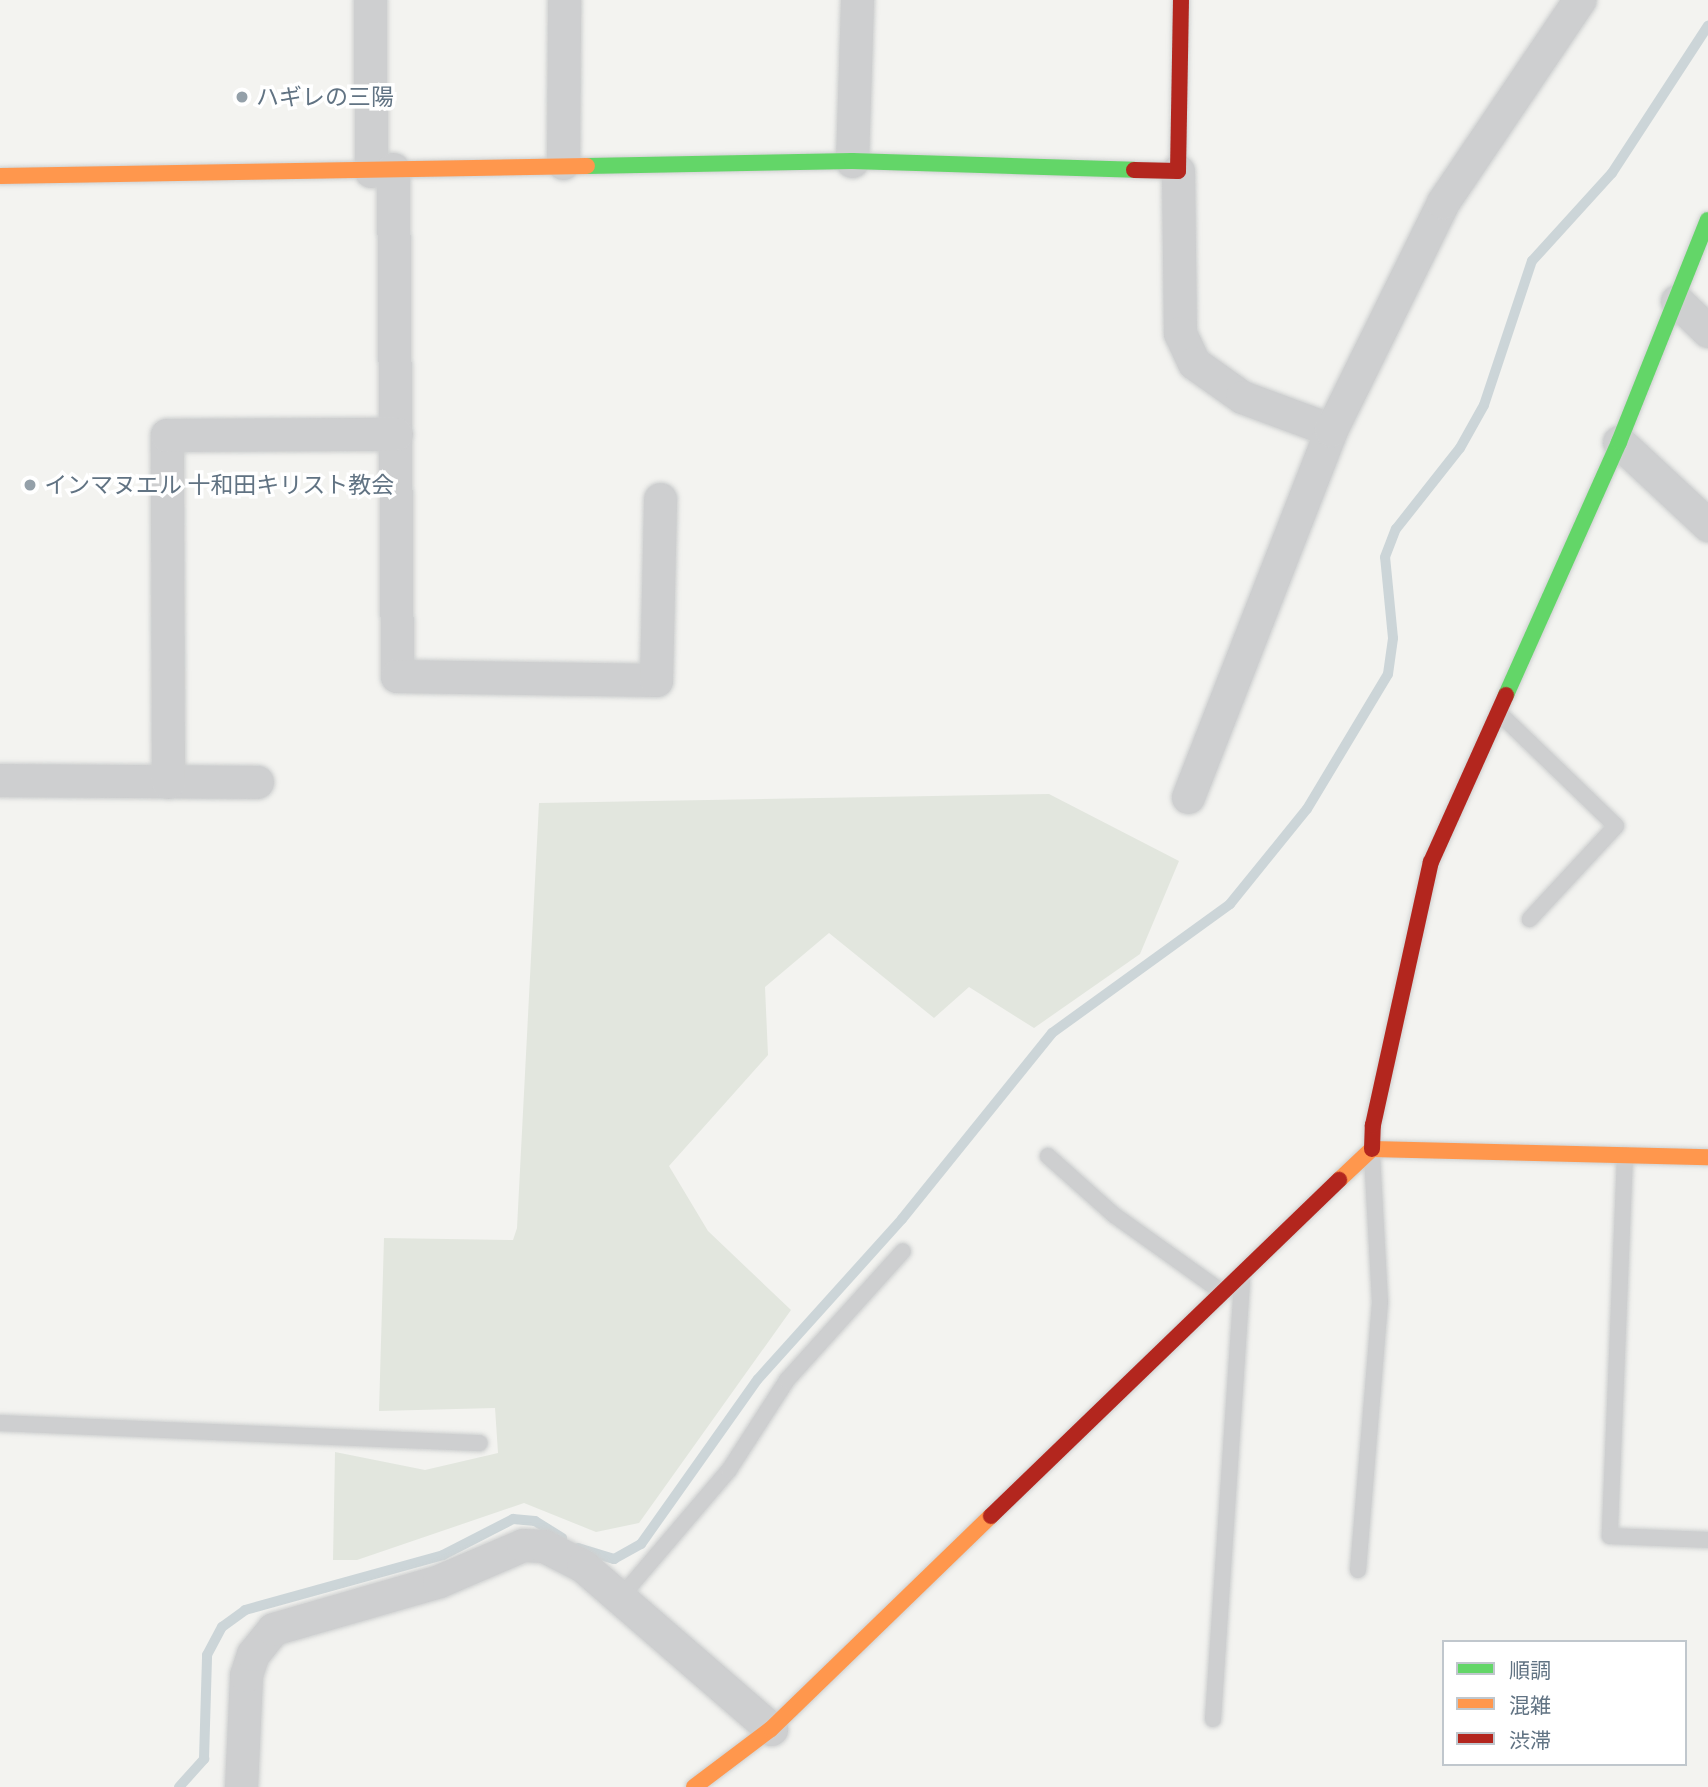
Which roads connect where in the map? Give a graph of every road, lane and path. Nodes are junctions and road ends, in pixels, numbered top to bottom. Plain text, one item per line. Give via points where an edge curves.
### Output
1 (370, 0) edge
2 (564, 0) edge
3 (857, 0) edge
4 (1181, 0) edge
5 (1578, 0) edge
6 (852, 161) junction
7 (563, 163) junction
8 (382, 170) junction
9 (1178, 171) junction
10 (0, 176) edge
11 (1708, 220) edge
12 (1677, 302) junction
13 (1708, 331) edge
14 (1331, 430) junction
15 (396, 434) junction
16 (1619, 442) junction
17 (660, 499) dead end
18 (1708, 525) edge
19 (1500, 714) junction
20 (0, 780) edge
21 (168, 782) junction
22 (257, 782) dead end
23 (1188, 797) dead end
24 (1530, 919) dead end
25 (1372, 1149) junction
26 (1625, 1155) junction
27 (1048, 1156) dead end
28 (1708, 1157) edge
29 (903, 1251) dead end
30 (1243, 1272) junction
31 (1222, 1292) junction
32 (0, 1423) edge
33 (480, 1443) dead end
34 (1708, 1541) edge
35 (1358, 1570) dead end
36 (620, 1598) junction
37 (1213, 1719) dead end
38 (771, 1729) junction
39 (241, 1787) edge
40 (694, 1787) edge

1 - 8 street
2 - 7 street
3 - 6 street
4 - 9 street
5 - 14 street via 1443,202
6 - 7 street
6 - 9 street
7 - 8 street
8 - 10 street
8 - 15 street
9 - 14 street via 1180,332 1194,363 1242,397
11 - 12 street
12 - 13 street
12 - 16 street
14 - 23 street
15 - 17 street via 397,677 656,681
15 - 21 street via 167,435
16 - 18 street
16 - 19 street
19 - 24 lane via 1616,826
19 - 25 street via 1432,862 1373,1125
20 - 21 street
21 - 22 street
25 - 26 street
25 - 30 street
25 - 35 lane via 1380,1302
26 - 28 street
26 - 34 lane via 1610,1536
27 - 31 lane via 1114,1215
29 - 36 lane via 788,1380 729,1470
30 - 31 street
30 - 37 lane
31 - 38 street
32 - 33 lane
36 - 38 street
36 - 39 street via 583,1566 544,1546 523,1545 439,1581 273,1629 253,1654 246,1675
38 - 40 street

